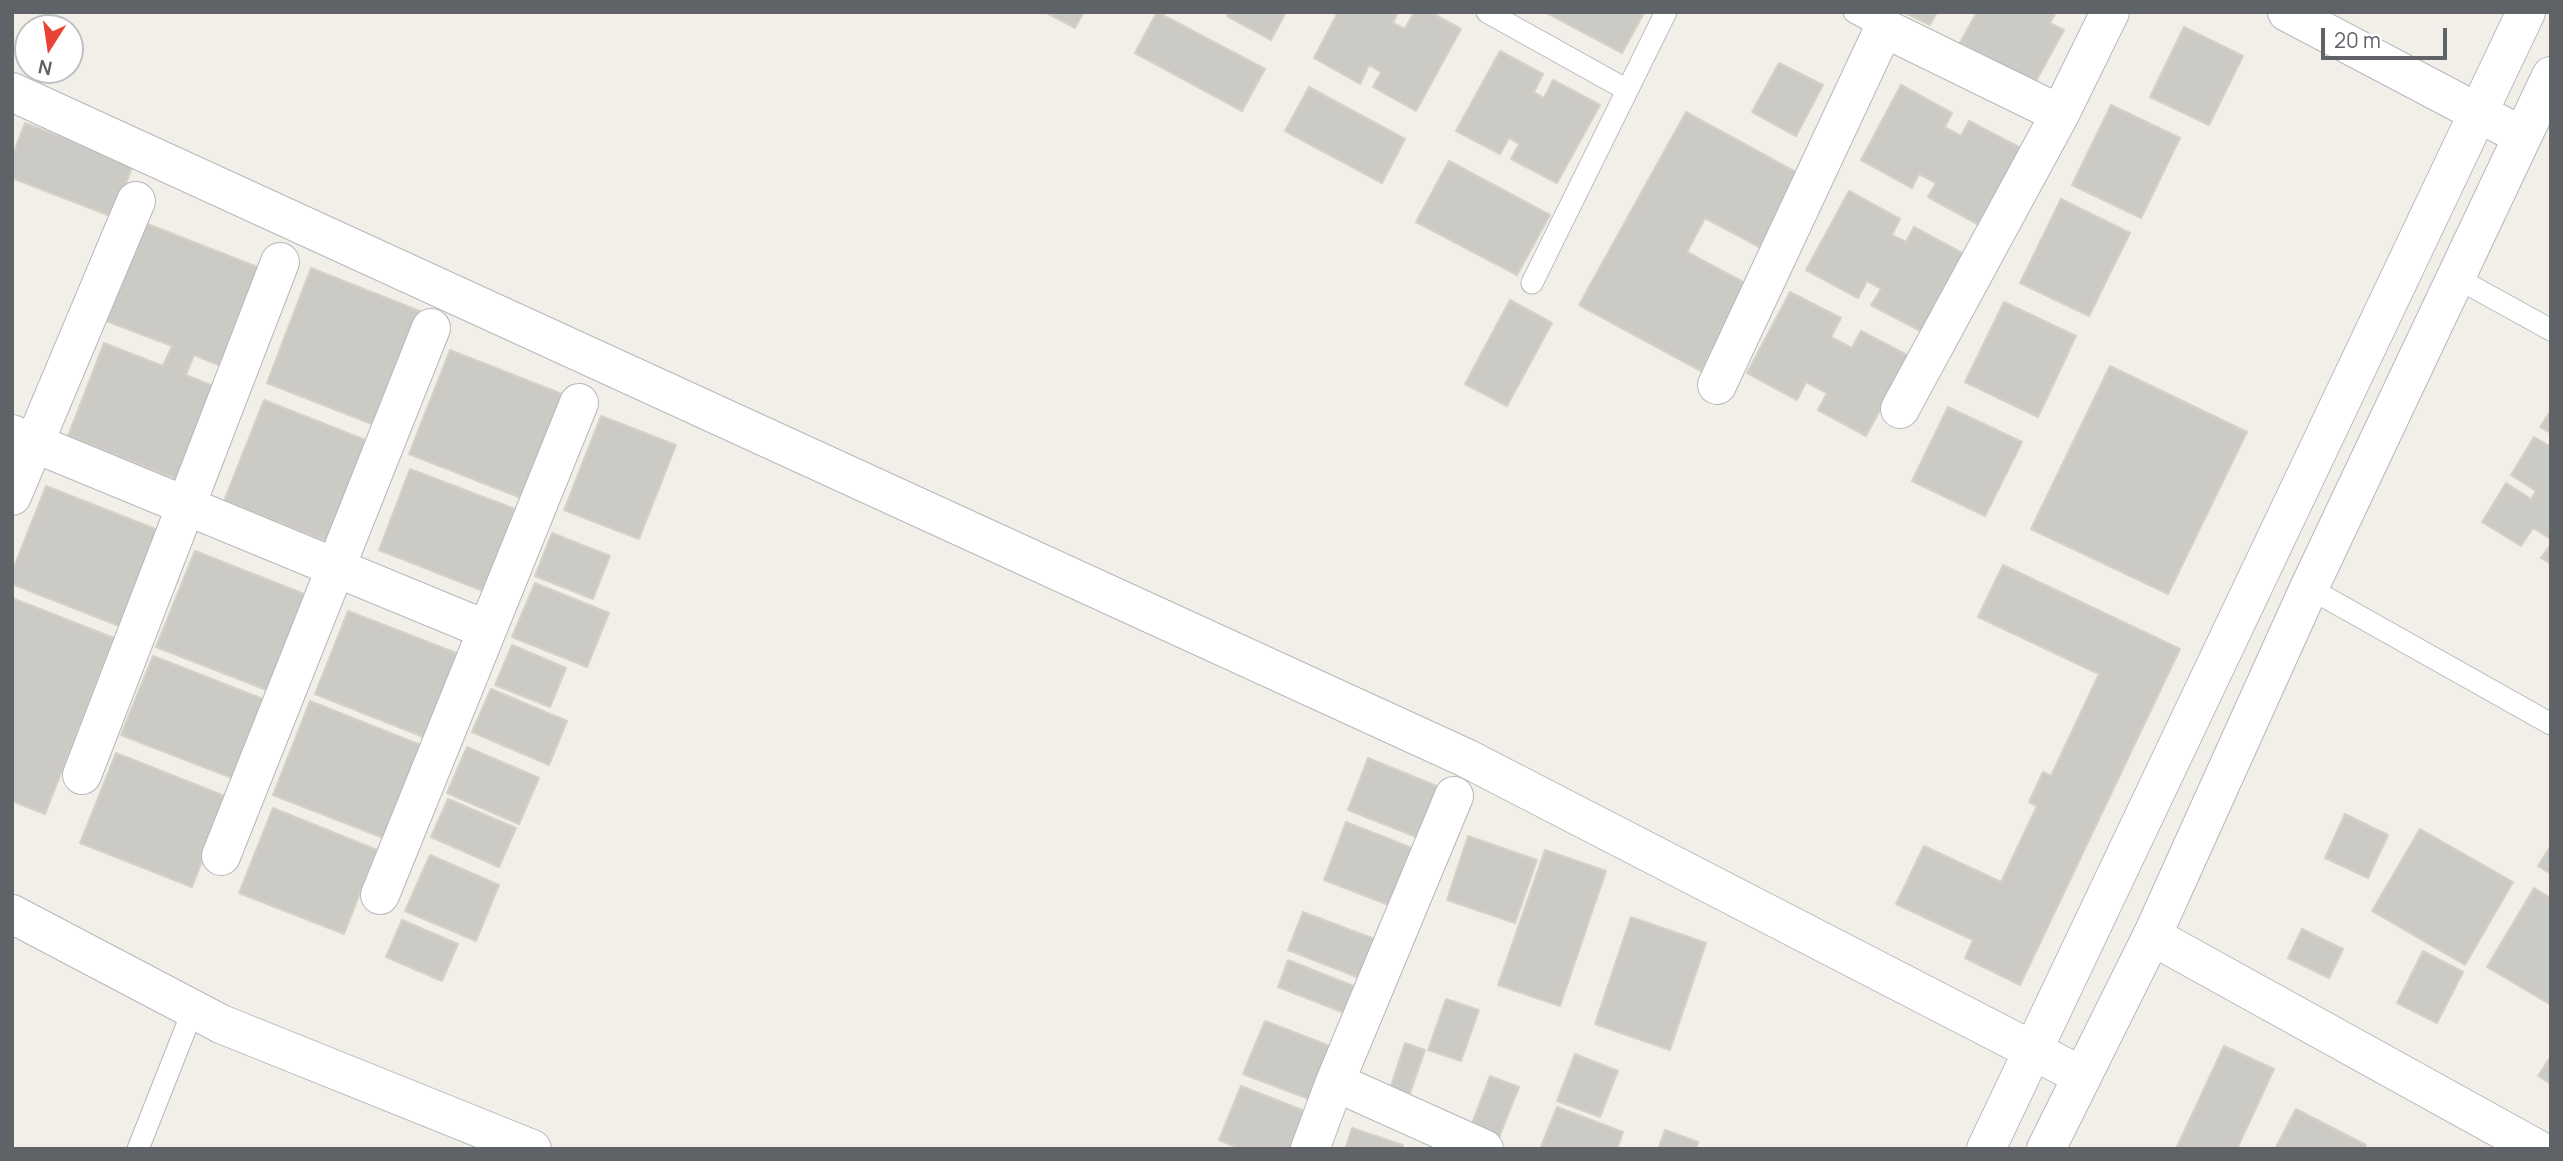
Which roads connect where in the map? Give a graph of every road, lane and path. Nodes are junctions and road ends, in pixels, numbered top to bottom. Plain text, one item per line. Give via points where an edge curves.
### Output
1 (1487, 12) edge
2 (1666, 12) edge
3 (2110, 12) edge
4 (2287, 12) edge
5 (2526, 12) edge
6 (1869, 20) edge
7 (2551, 76) edge
8 (1627, 90) junction
9 (12, 92) edge
10 (2478, 113) junction
11 (2060, 114) junction
12 (2522, 136) junction
13 (136, 201) dead end
14 (280, 262) dead end
15 (2455, 278) junction
16 (1532, 283) dead end
17 (431, 328) dead end
18 (2551, 330) edge
19 (1717, 386) dead end
20 (579, 403) dead end
21 (1900, 409) dead end
22 (23, 439) edge
23 (12, 496) edge
24 (186, 506) junction
25 (336, 568) junction
26 (2309, 588) junction
27 (487, 630) junction
28 (2551, 724) edge
29 (82, 775) dead end
30 (1454, 796) dead end
31 (221, 856) dead end
32 (380, 895) dead end
33 (12, 914) edge
34 (2152, 936) junction
35 (193, 1010) junction
36 (2035, 1051) junction
37 (2082, 1076) junction
38 (1335, 1082) junction
39 (1477, 1147) edge
40 (138, 1149) edge
41 (533, 1149) edge
42 (1310, 1149) edge
43 (1986, 1149) edge
44 (2046, 1149) edge
45 (2537, 1149) edge

1 - 8 lane
2 - 8 lane
3 - 11 street
4 - 10 street
5 - 10 street
6 - 11 street
6 - 19 street
7 - 12 street
8 - 16 lane
9 - 36 street via 1466,758
10 - 12 street
10 - 36 street
11 - 21 street
12 - 15 street
13 - 22 street
14 - 24 street
15 - 18 lane
15 - 26 street
17 - 25 street
20 - 27 street
22 - 23 street
22 - 24 street
24 - 25 street
24 - 29 street
25 - 27 street
25 - 31 street
26 - 28 lane
26 - 34 street
27 - 32 street
30 - 38 street
33 - 35 street
34 - 37 street
34 - 45 street
35 - 40 lane
35 - 41 street
36 - 37 street
36 - 43 street
37 - 44 street
38 - 39 street
38 - 42 street

